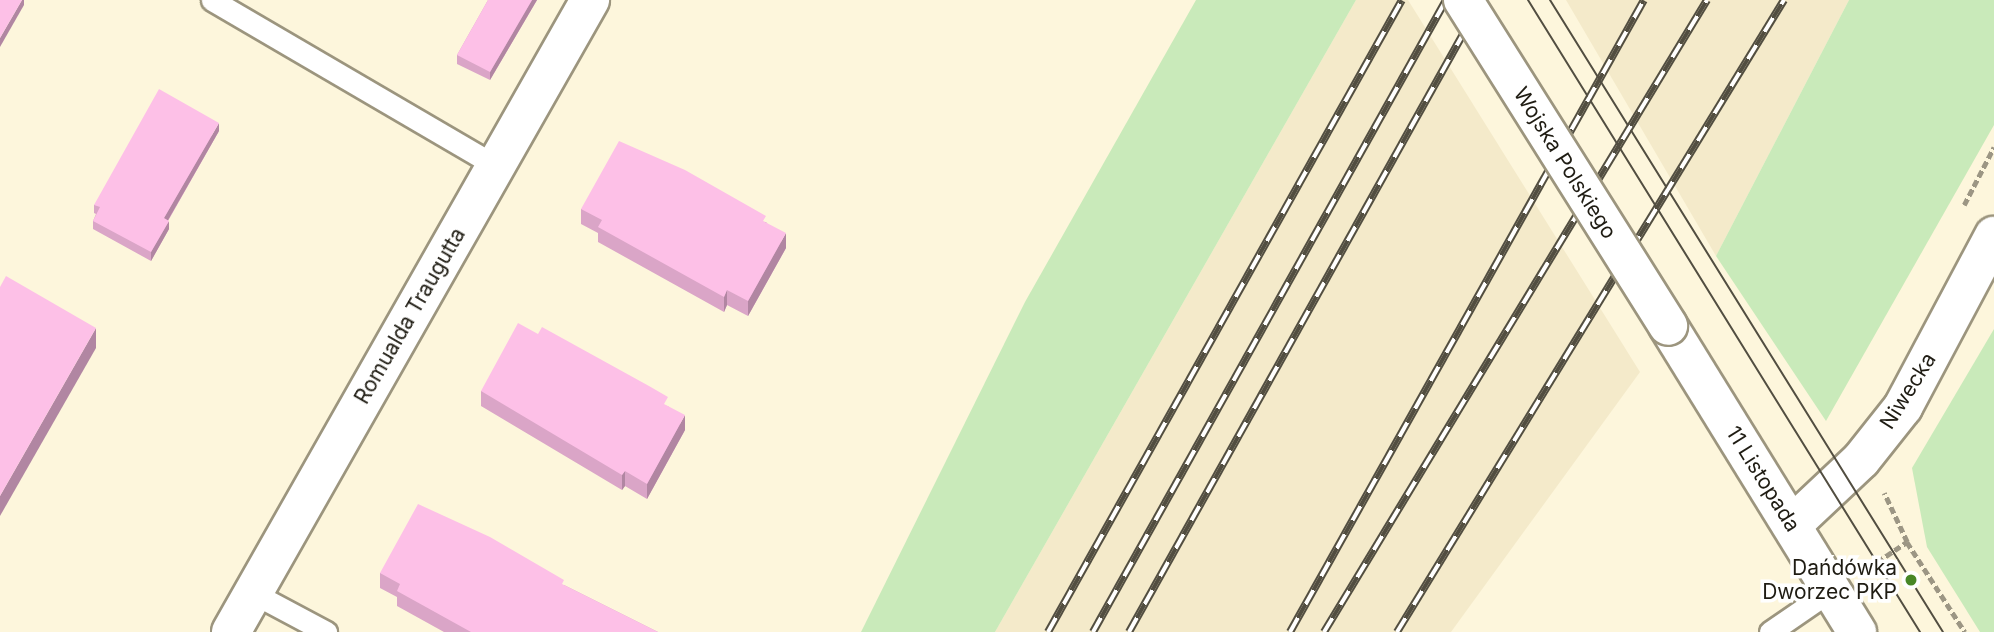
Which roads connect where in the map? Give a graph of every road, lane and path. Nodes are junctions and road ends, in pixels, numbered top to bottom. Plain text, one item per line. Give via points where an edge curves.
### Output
1 (212, 0) edge
2 (590, 0) edge
3 (1463, 0) edge
4 (496, 166) junction
5 (1994, 236) edge
6 (1668, 327) joint
7 (1793, 524) junction
8 (1907, 542) dead end
9 (1831, 590) junction
10 (253, 593) junction
11 (231, 632) edge
12 (326, 632) edge
13 (1770, 632) edge
14 (1857, 632) edge
15 (1965, 632) edge

1 - 4 lane
2 - 4 street, Romualda Traugutta
3 - 6 street, Wojska Polskiego, bridge
4 - 10 street, Romualda Traugutta
5 - 7 street, Niwecka via 1903,407 1861,460
6 - 7 street, 11 Listopada
7 - 9 street, 11 Listopada
8 - 15 path
9 - 13 lane
9 - 14 street, 11 Listopada
10 - 11 street, Romualda Traugutta
10 - 12 lane

